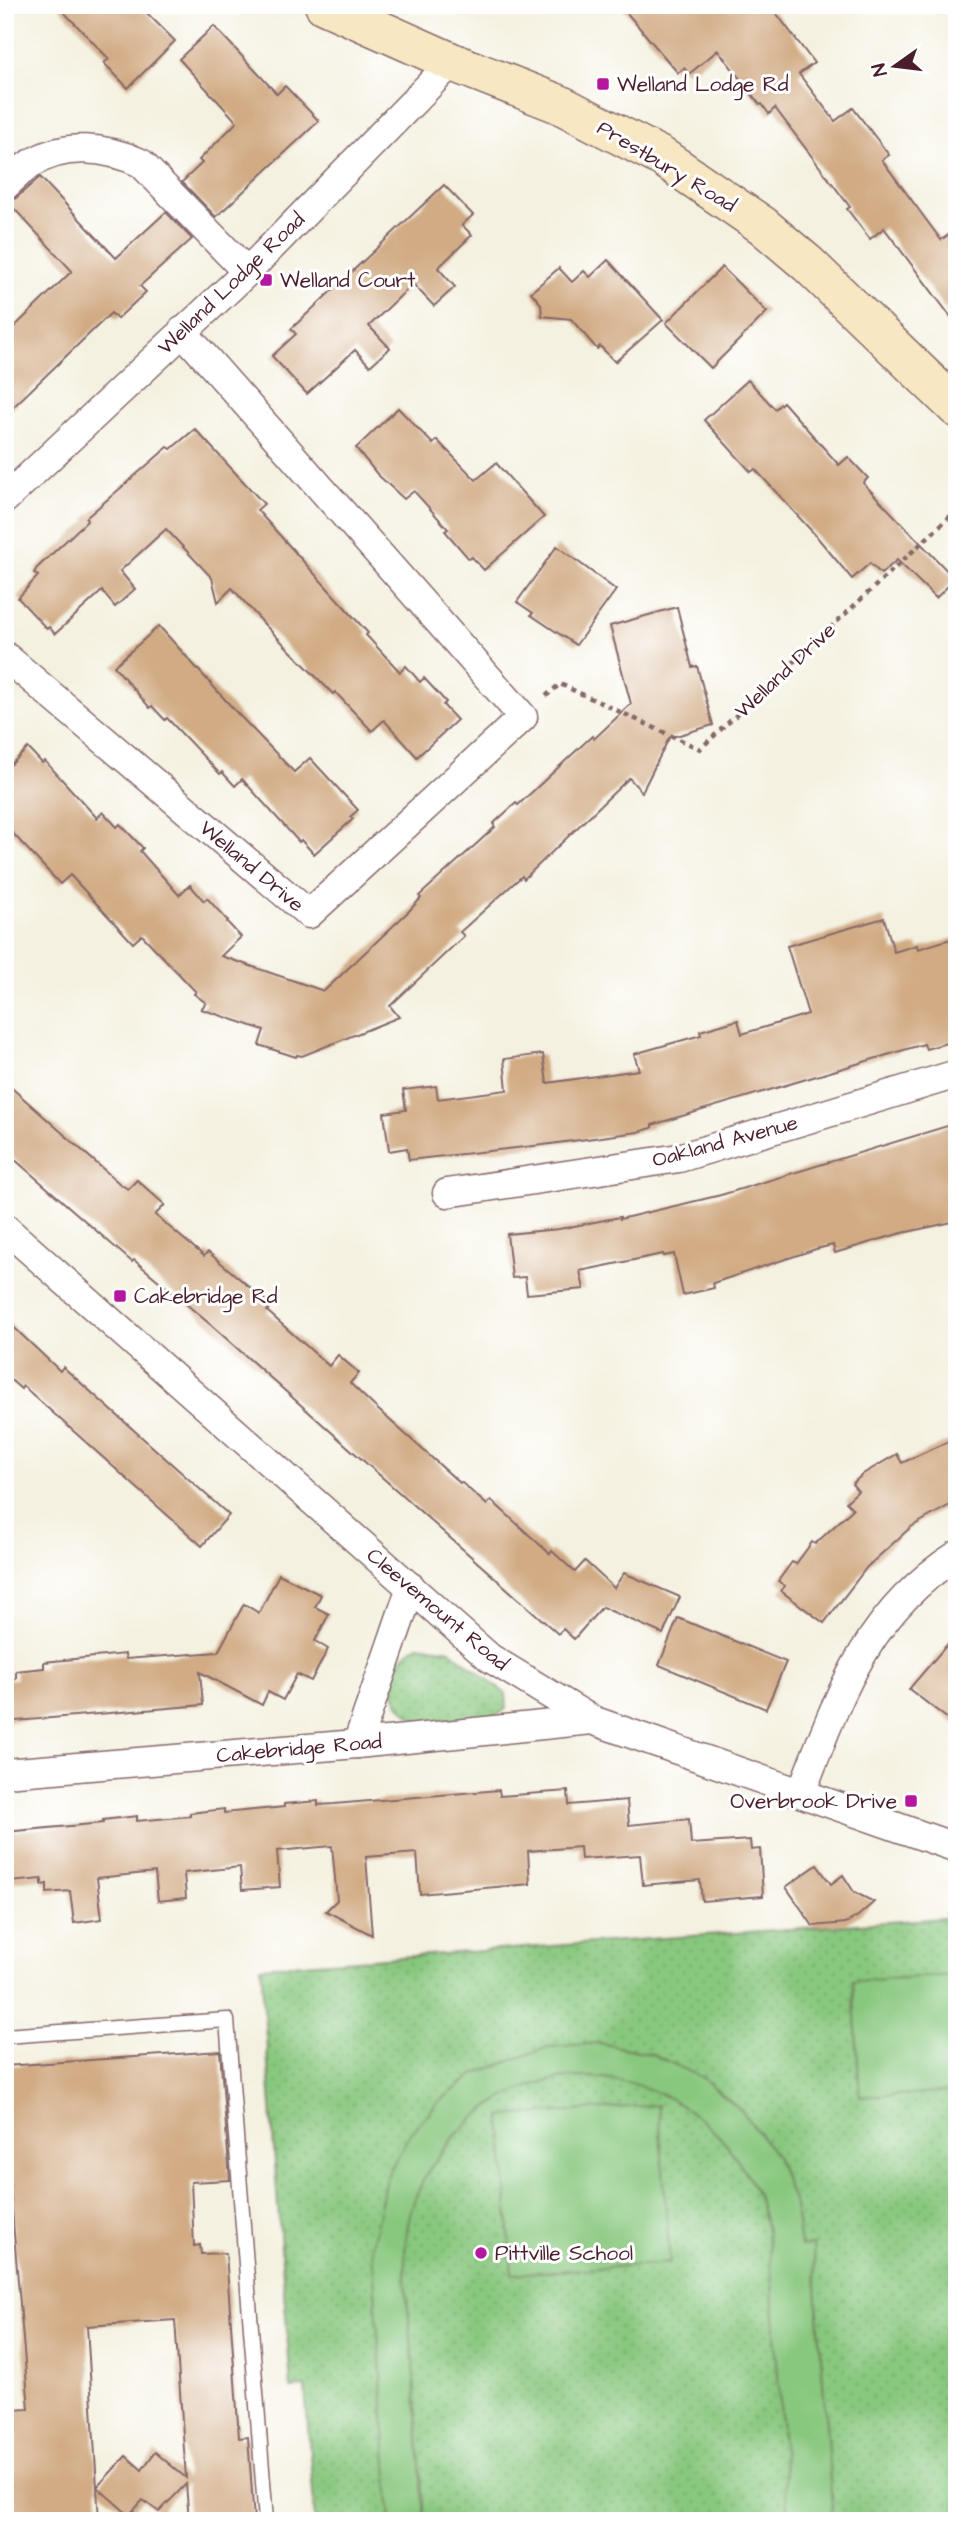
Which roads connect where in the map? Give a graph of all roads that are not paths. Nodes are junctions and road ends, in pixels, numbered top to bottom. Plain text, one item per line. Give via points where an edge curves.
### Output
1 (324, 5) edge
2 (452, 62) junction
3 (5, 186) edge
4 (247, 272) junction
5 (182, 331) junction
6 (957, 408) edge
7 (5, 499) edge
8 (5, 656) edge
9 (957, 1074) edge
10 (447, 1193) dead end
11 (5, 1227) edge
12 (957, 1555) edge
13 (411, 1587) junction
14 (592, 1720) junction
15 (357, 1744) junction
16 (5, 1773) edge
17 (801, 1793) junction
18 (957, 1848) edge
19 (5, 2036) edge
20 (265, 2521) edge

1 - 2 main road, Prestbury Road
2 - 4 street, Welland Lodge Road
2 - 6 main road, Prestbury Road via 601,124 713,190 808,264
3 - 4 street via 29,164 65,150 85,148 123,155 141,163
4 - 5 street, Welland Lodge Road
5 - 7 street, Welland Lodge Road
5 - 8 street, Welland Drive via 523,717 309,914
9 - 10 street, Oakland Avenue via 680,1158
11 - 13 street, Cleevemount Road
12 - 17 street via 906,1596 879,1626 838,1697
13 - 14 street, Cleevemount Road via 490,1658
13 - 15 street
14 - 15 street, Cakebridge Road
14 - 17 street, Cleevemount Road
15 - 16 street, Cakebridge Road
17 - 18 street, Cleevemount Road
19 - 20 lane via 227,2020

